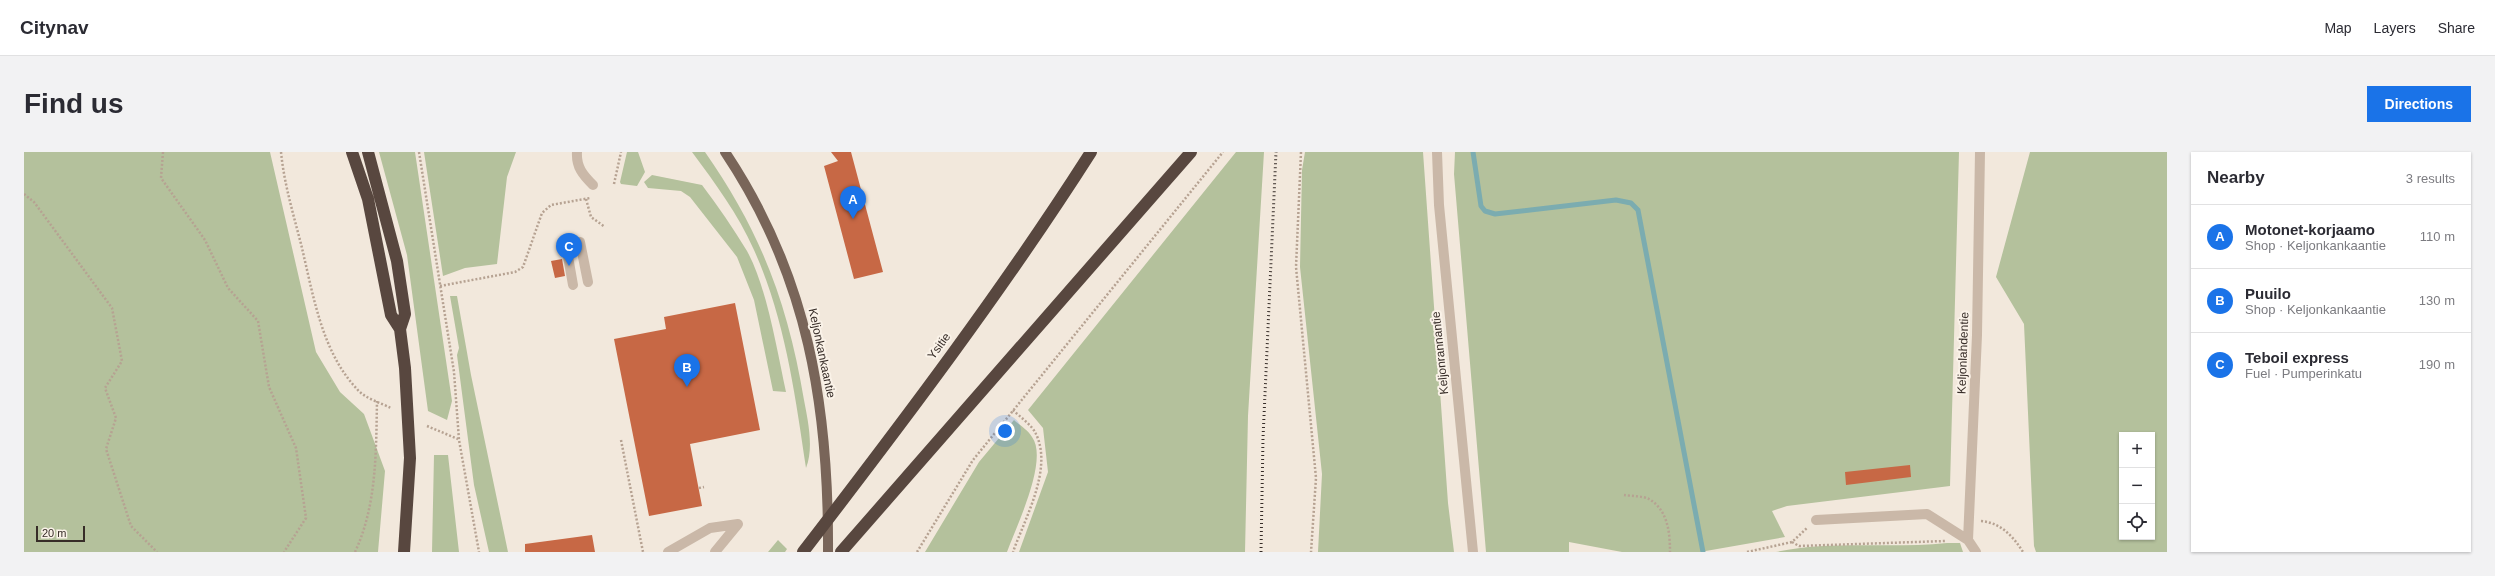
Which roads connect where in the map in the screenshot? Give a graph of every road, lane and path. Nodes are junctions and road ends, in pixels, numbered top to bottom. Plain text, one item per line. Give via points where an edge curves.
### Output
1 (163, 152) edge
2 (281, 152) edge
3 (352, 152) edge
4 (368, 152) edge
5 (419, 152) edge
6 (576, 152) edge
7 (622, 152) edge
8 (725, 152) edge
9 (1091, 152) edge
10 (1191, 152) edge
11 (1223, 152) edge
12 (1301, 152) edge
13 (1438, 152) edge
14 (1980, 152) edge
15 (614, 184) dead end
16 (593, 185) dead end
17 (24, 194) edge
18 (591, 198) dead end
19 (586, 199) junction
20 (605, 227) dead end
21 (580, 242) dead end
22 (566, 245) dead end
23 (588, 282) dead end
24 (574, 285) dead end
25 (440, 286) junction
26 (400, 329) junction
27 (377, 401) junction
28 (391, 408) dead end
29 (1012, 410) junction
30 (427, 426) dead end
31 (459, 440) junction
32 (621, 440) dead end
33 (704, 486) dead end
34 (699, 488) dead end
35 (1624, 496) dead end
36 (1969, 519) junction
37 (1816, 520) joint
38 (1968, 540) junction
39 (1792, 542) junction
40 (157, 552) edge
41 (284, 552) edge
42 (355, 552) edge
43 (404, 552) edge
44 (479, 552) edge
45 (643, 552) edge
46 (668, 552) edge
47 (716, 552) edge
48 (803, 552) edge
49 (828, 552) edge
50 (841, 552) edge
51 (917, 552) edge
52 (1013, 552) edge
53 (1311, 552) edge
54 (1473, 552) edge
55 (1670, 552) edge
56 (1747, 552) edge
57 (1976, 552) edge
58 (2023, 552) edge

1 - 41 path via 161,178 205,240 228,288 258,322 269,386 296,448 306,518
2 - 27 path via 283,172 322,325 336,361 358,391
3 - 26 highway via 368,199 391,315
4 - 26 highway via 397,260 405,314
5 - 25 path
6 - 16 street via 581,172
7 - 15 path
8 - 49 main road, Keljonkankaantie via 767,223 795,293 808,336 826,453
9 - 48 highway, Ysitie via 1052,213 898,428
10 - 50 highway
11 - 29 path
12 - 53 path via 1296,267 1316,478
13 - 54 street, Keljonrannantie via 1439,206
14 - 36 street, Keljonlahdentie via 1977,335
17 - 40 path via 34,202 112,308 122,361 105,388 116,418 106,449 131,526
18 - 19 path
19 - 20 path via 591,217
19 - 25 path via 551,205 542,213 523,267 515,272
21 - 23 street
22 - 24 street
25 - 31 path via 454,372
26 - 43 highway via 410,458
27 - 28 path
27 - 42 path via 376,470 363,535
29 - 51 path via 973,460
29 - 52 path via 1036,433 1042,452 1042,472
30 - 31 path
31 - 44 path
32 - 45 path
33 - 34 path
35 - 55 path via 1649,499 1664,512 1670,536
36 - 38 street, Keljonlahdentie
36 - 58 path via 1992,522 2012,536
37 - 38 street via 1927,514
37 - 39 path
38 - 39 path via 1799,546
38 - 57 street
39 - 56 path
46 - 47 street via 710,528 738,524

